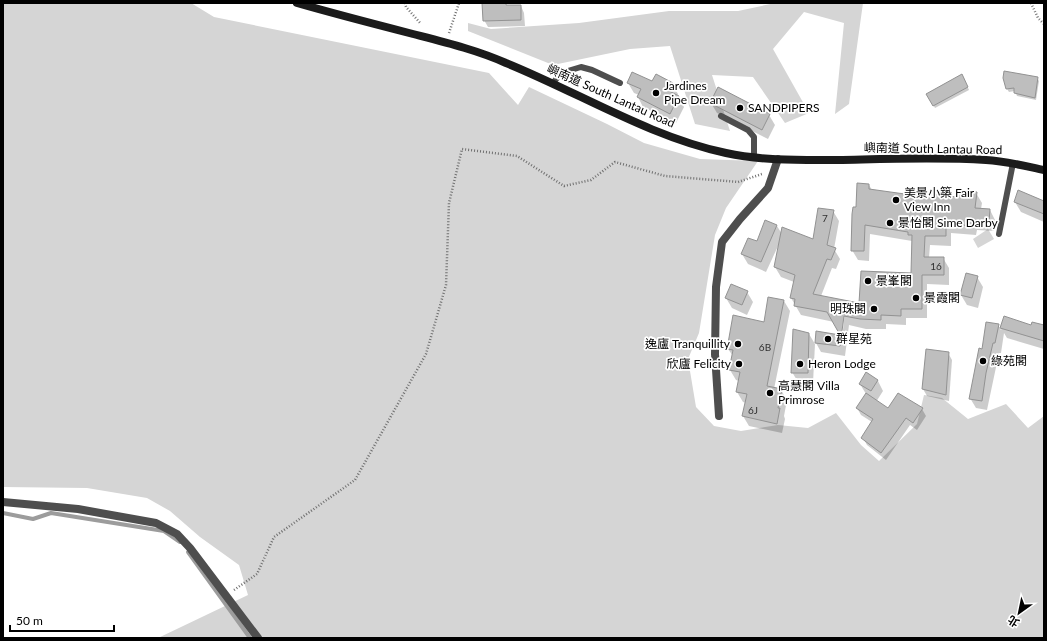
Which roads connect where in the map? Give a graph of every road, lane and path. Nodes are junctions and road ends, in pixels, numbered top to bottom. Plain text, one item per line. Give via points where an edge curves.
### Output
1 (296, 3) edge
2 (459, 3) edge
3 (1031, 3) edge
4 (1044, 24) edge
5 (448, 35) dead end
6 (553, 82) junction
7 (620, 83) dead end
8 (721, 116) dead end
9 (754, 157) junction
10 (778, 159) junction
11 (1014, 163) junction
12 (774, 169) junction
13 (1044, 170) edge
14 (999, 234) dead end
15 (718, 416) dead end
16 (3, 502) edge
17 (226, 596) junction
18 (258, 638) edge

1 - 6 main road, 嶼南道 South Lantau Road via 444,42
2 - 5 path
3 - 4 path
6 - 7 lane via 561,73 581,67
6 - 9 main road, 嶼南道 South Lantau Road via 622,116 696,145
8 - 9 lane via 748,130 754,137
9 - 10 main road, 嶼南道 South Lantau Road
10 - 11 main road, 嶼南道 South Lantau Road via 968,159
10 - 12 street
11 - 13 main road, 嶼南道 South Lantau Road
11 - 14 lane
12 - 15 street via 768,188 722,242 716,287 715,354
12 - 17 path via 738,182 665,176 615,162 591,180 564,186 517,156 462,148 449,203 446,286 426,354 355,480 274,537 257,574
16 - 17 street via 78,509 156,523 177,534
17 - 18 street

